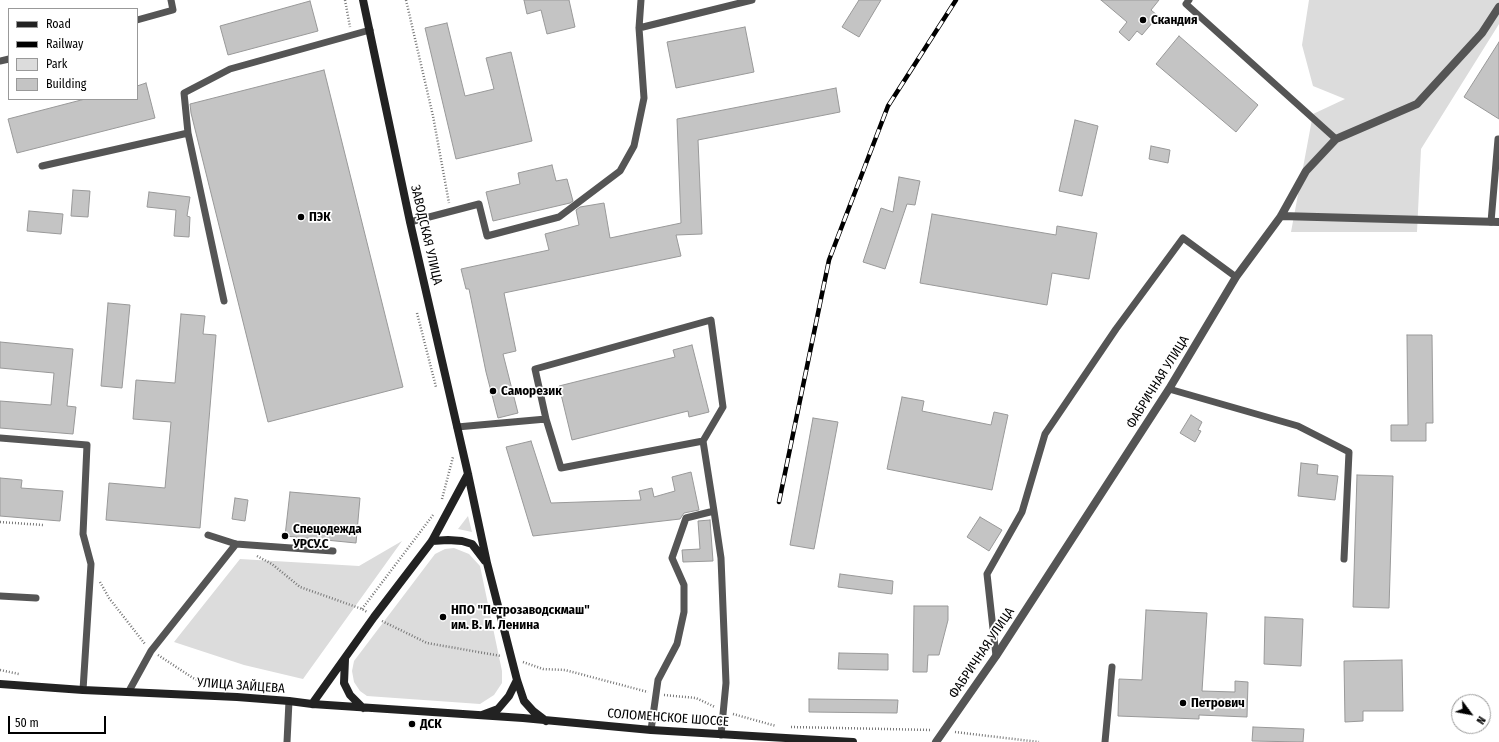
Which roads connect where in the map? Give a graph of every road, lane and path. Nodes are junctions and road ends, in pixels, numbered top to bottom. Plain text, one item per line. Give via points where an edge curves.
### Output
1 (171, 0) edge
2 (345, 0) edge
3 (363, 0) edge
4 (406, 0) edge
5 (641, 0) edge
6 (752, 0) edge
7 (1189, 0) edge
8 (1499, 7) edge
9 (138, 20) edge
10 (639, 28) junction
11 (370, 30) junction
12 (352, 35) junction
13 (188, 133) junction
14 (1499, 138) edge
15 (1336, 139) junction
16 (42, 166) dead end
17 (450, 211) junction
18 (1281, 216) junction
19 (410, 222) junction
20 (1495, 222) edge
21 (1236, 277) junction
22 (224, 301) dead end
23 (1169, 389) junction
24 (546, 419) junction
25 (458, 427) junction
26 (0, 438) edge
27 (703, 441) junction
28 (454, 456) dead end
29 (468, 474) junction
30 (440, 506) dead end
31 (714, 511) junction
32 (435, 512) dead end
33 (0, 522) edge
34 (43, 524) dead end
35 (208, 535) dead end
36 (432, 541) junction
37 (236, 544) junction
38 (333, 551) dead end
39 (254, 554) dead end
40 (1344, 559) dead end
41 (487, 563) junction
42 (0, 596) edge
43 (36, 598) dead end
44 (362, 609) junction
45 (374, 617) junction
46 (996, 656) junction
47 (345, 658) junction
48 (511, 658) junction
49 (1112, 667) dead end
50 (517, 680) junction
51 (0, 684) edge
52 (83, 690) junction
53 (129, 691) junction
54 (656, 695) junction
55 (289, 701) junction
56 (312, 704) junction
57 (363, 708) junction
58 (722, 711) junction
59 (480, 716) junction
60 (546, 721) junction
61 (652, 730) junction
62 (943, 731) junction
63 (721, 735) junction
64 (287, 742) edge
65 (853, 742) edge
66 (936, 742) edge
67 (1039, 742) edge
68 (1105, 742) edge

1 - 9 lane via 173,10
2 - 12 path
3 - 11 main road, ЗАВОДСКАЯ УЛИЦА
4 - 17 path via 433,116
5 - 10 lane
6 - 10 lane
7 - 15 lane via 1186,4
8 - 15 street via 1482,33 1417,104
10 - 17 lane via 644,98 634,146 620,171 559,217 487,236 479,204
11 - 12 lane
11 - 19 main road, ЗАВОДСКАЯ УЛИЦА
12 - 13 lane via 230,69 184,92
13 - 16 lane
13 - 22 lane
14 - 20 lane
15 - 18 street, ФАБРИЧНАЯ УЛИЦА via 1306,171
17 - 19 lane
18 - 20 street
18 - 21 street, ФАБРИЧНАЯ УЛИЦА
19 - 25 main road, ЗАВОДСКАЯ УЛИЦА
21 - 23 street, ФАБРИЧНАЯ УЛИЦА
21 - 46 lane via 1183,238 1116,329 1045,434 1022,512 987,574
23 - 40 lane via 1298,426 1349,452
23 - 46 street, ФАБРИЧНАЯ УЛИЦА
24 - 25 lane
24 - 27 lane via 561,468
24 - 27 lane via 534,369 711,320 723,407
25 - 29 main road, ЗАВОДСКАЯ УЛИЦА
26 - 52 lane via 87,445 82,534 91,564
27 - 31 lane
28 - 30 path
29 - 36 main road
29 - 41 main road, ЗАВОДСКАЯ УЛИЦА
31 - 54 lane via 686,518 672,558 684,585 684,612 677,644 658,680
31 - 58 lane via 721,558 726,683
32 - 44 path
33 - 34 path
35 - 37 lane
36 - 41 main road via 462,541 472,544
36 - 45 main road
37 - 38 lane
37 - 53 lane via 151,651
39 - 44 path via 272,564 300,587
41 - 48 main road, ЗАВОДСКАЯ УЛИЦА
42 - 43 lane
44 - 45 path
45 - 47 main road
45 - 48 path via 427,643
46 - 62 street, ФАБРИЧНАЯ УЛИЦА
47 - 56 main road
47 - 57 main road via 344,683 350,695
48 - 50 main road, ЗАВОДСКАЯ УЛИЦА
48 - 54 path via 543,669 566,670
49 - 68 lane
50 - 59 main road via 510,696 498,709
50 - 60 main road, ЗАВОДСКАЯ УЛИЦА via 524,701
51 - 52 main road, УЛИЦА ЗАЙЦЕВА
52 - 53 main road, УЛИЦА ЗАЙЦЕВА
53 - 55 main road, УЛИЦА ЗАЙЦЕВА
54 - 58 path via 696,698
54 - 61 lane
55 - 56 main road, УЛИЦА ЗАЙЦЕВА
55 - 64 lane
56 - 57 main road, УЛИЦА ЗАЙЦЕВА
57 - 59 main road, УЛИЦА ЗАЙЦЕВА
58 - 62 path via 776,726
58 - 63 lane
59 - 60 main road, СОЛОМЕНСКОЕ ШОССЕ
60 - 61 main road, СОЛОМЕНСКОЕ ШОССЕ
61 - 63 main road, СОЛОМЕНСКОЕ ШОССЕ
62 - 66 street, ФАБРИЧНАЯ УЛИЦА
62 - 67 path
63 - 65 main road, СОЛОМЕНСКОЕ ШОССЕ

